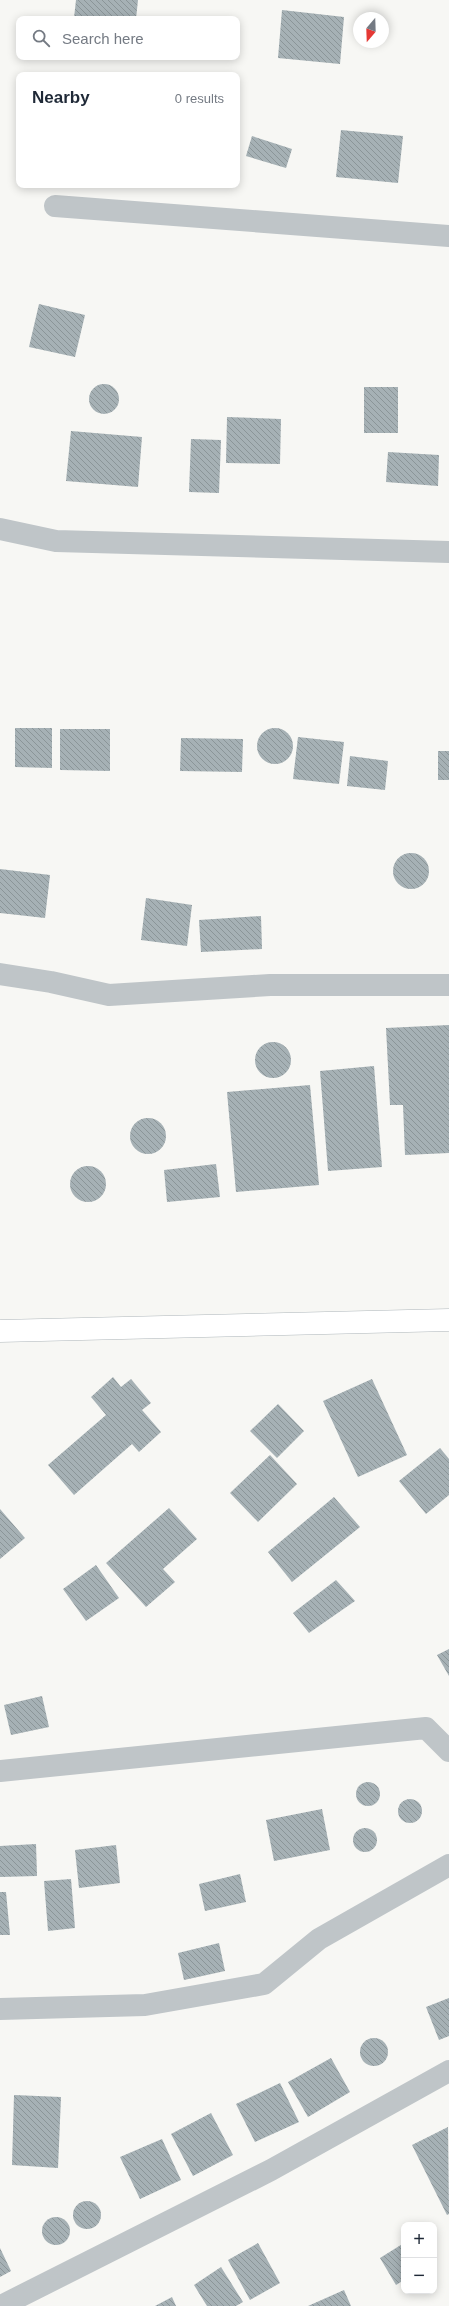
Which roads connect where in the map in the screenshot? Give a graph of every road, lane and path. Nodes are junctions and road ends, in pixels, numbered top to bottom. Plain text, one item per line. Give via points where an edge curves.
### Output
1 (55, 206) dead end
2 (449, 236) edge
3 (0, 529) edge
4 (449, 552) edge
5 (0, 974) edge
6 (449, 985) edge
7 (449, 1320) edge
8 (0, 1331) edge
9 (449, 1751) edge
10 (0, 1771) edge
11 (449, 1865) edge
12 (0, 2009) edge
13 (449, 2071) edge
14 (1, 2306) edge

1 - 2 street
3 - 4 street via 56,541
5 - 6 street via 109,995 270,985
7 - 8 main road
9 - 10 street via 426,1728
11 - 12 street via 319,1939 264,1984 144,2005
13 - 14 street via 271,2170

